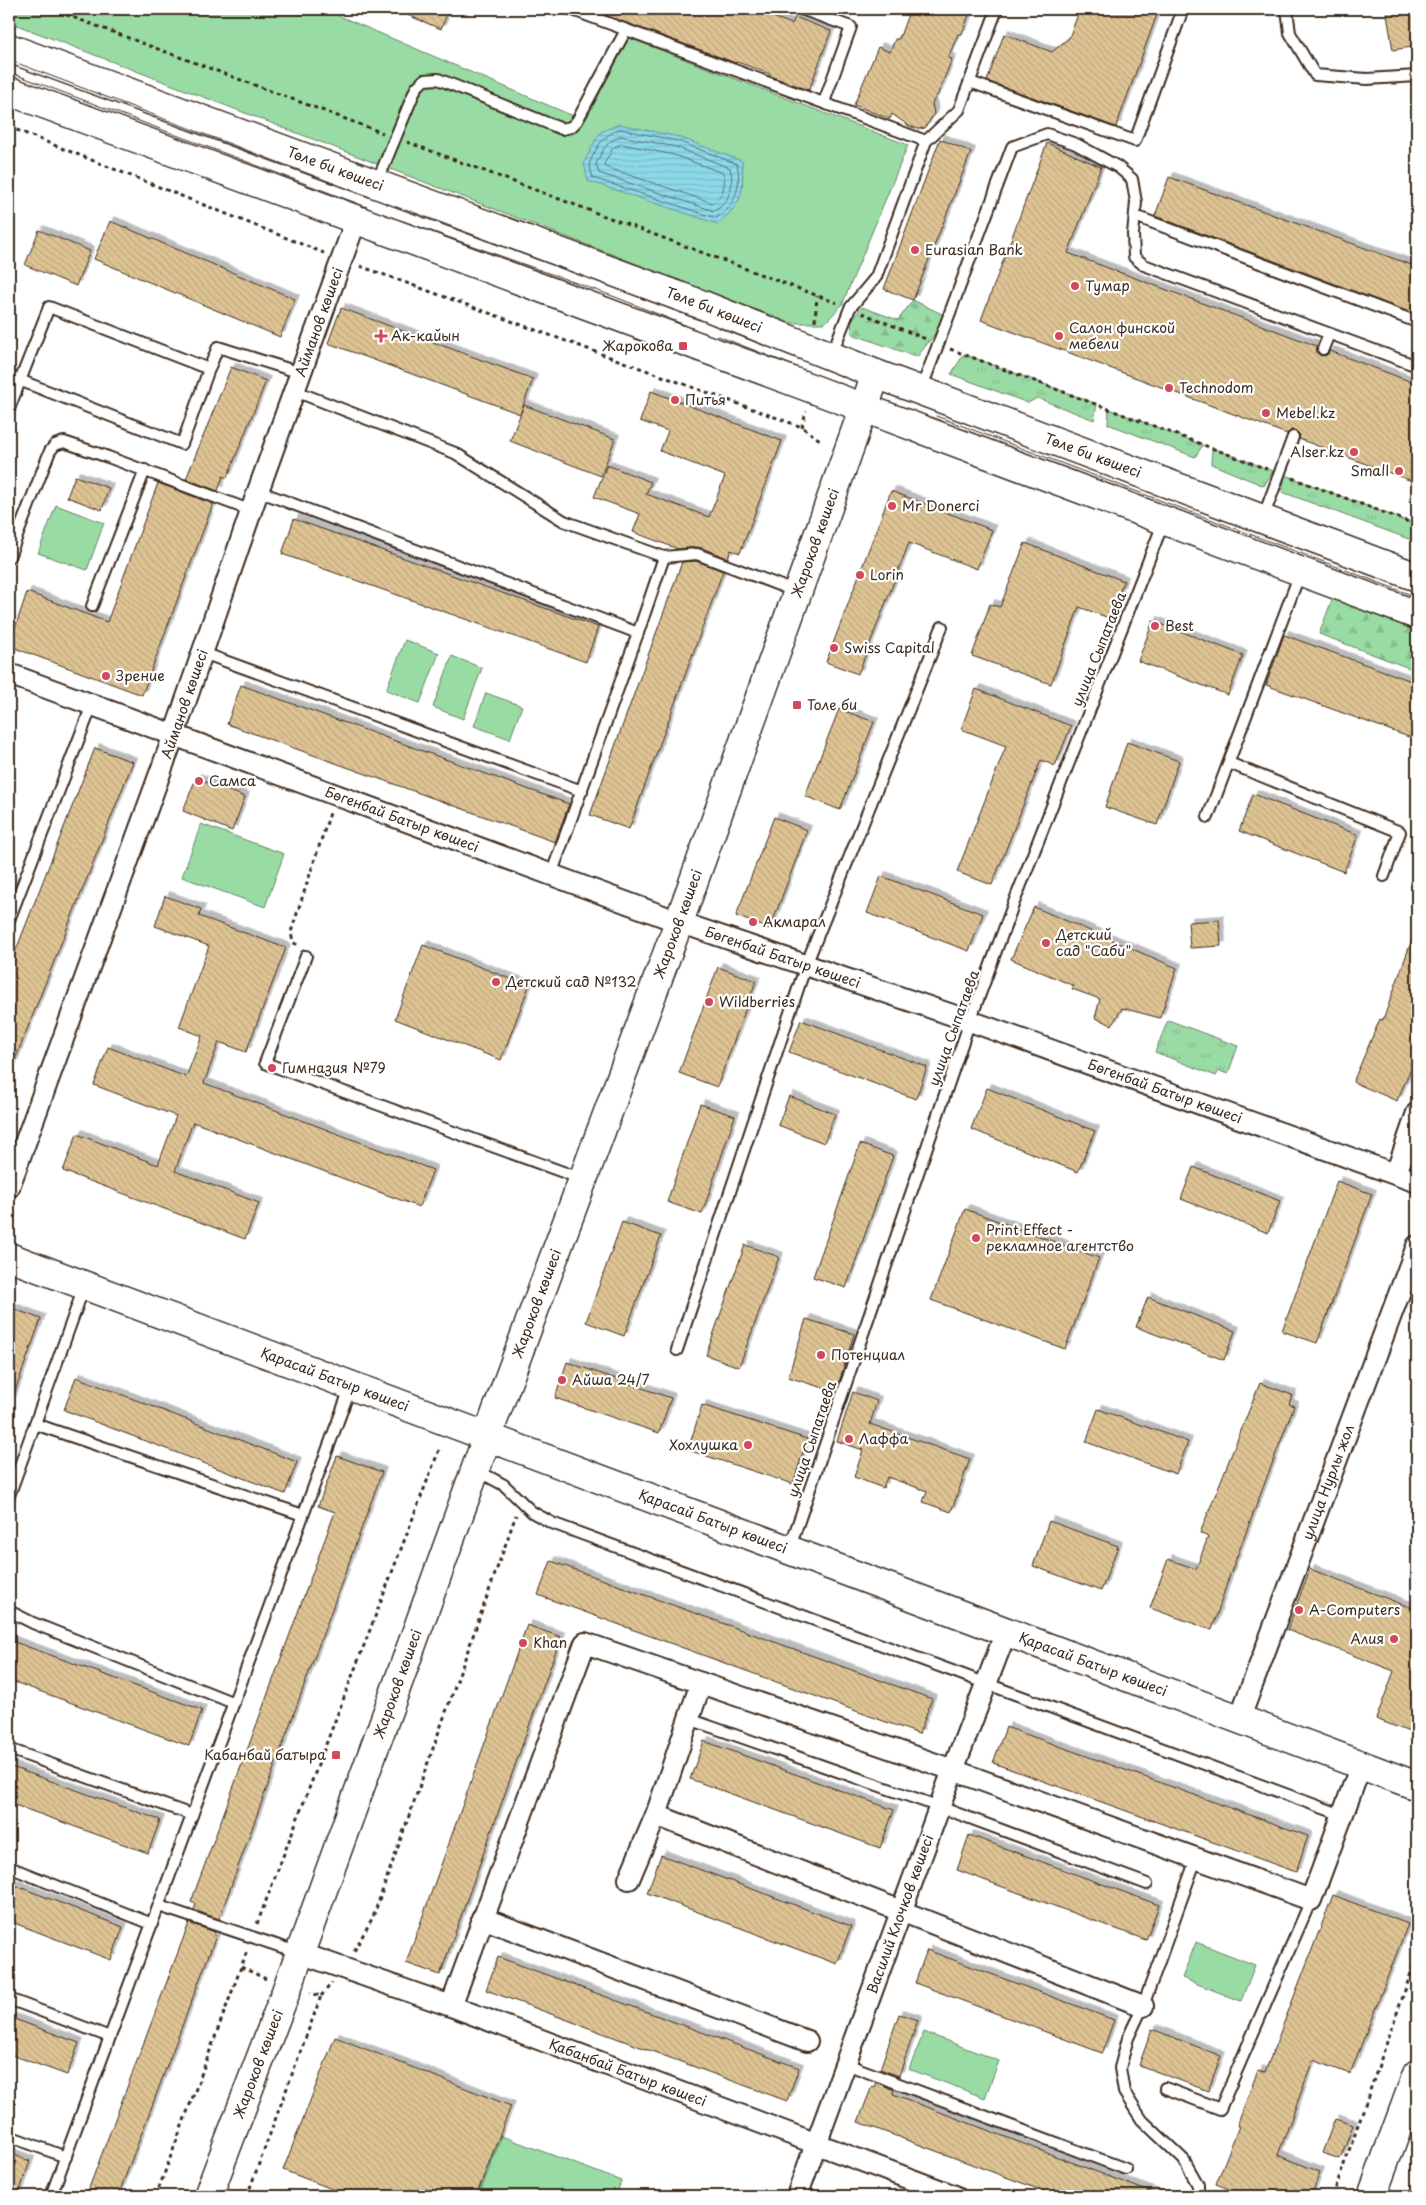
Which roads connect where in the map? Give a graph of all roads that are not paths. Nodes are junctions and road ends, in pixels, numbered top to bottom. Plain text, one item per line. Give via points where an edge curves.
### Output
1 (570, 9) edge
2 (801, 9) edge
3 (997, 9) edge
4 (1183, 9) edge
5 (1288, 9) edge
6 (626, 30) junction
7 (9, 48) edge
8 (58, 67) junction
9 (1417, 76) edge
10 (970, 82) junction
11 (9, 91) edge
12 (37, 101) junction
13 (824, 102) junction
14 (926, 141) junction
15 (377, 184) junction
16 (1135, 216) junction
17 (356, 220) junction
18 (703, 305) junction
19 (1417, 322) edge
20 (1329, 334) junction
21 (695, 345) junction
22 (1323, 349) dead end
23 (831, 356) junction
24 (1417, 366) edge
25 (209, 369) junction
26 (876, 374) junction
27 (9, 376) edge
28 (20, 380) junction
29 (298, 382) junction
30 (920, 390) junction
31 (9, 409) edge
32 (863, 409) junction
33 (1292, 437) dead end
34 (145, 470) junction
35 (258, 491) junction
36 (252, 511) junction
37 (1263, 519) junction
38 (1164, 521) junction
39 (9, 557) edge
40 (664, 557) junction
41 (1300, 572) junction
42 (1417, 577) edge
43 (798, 593) junction
44 (92, 606) dead end
45 (1417, 615) edge
46 (942, 627) dead end
47 (638, 633) junction
48 (203, 653) junction
49 (9, 674) edge
50 (92, 705) junction
51 (174, 735) junction
52 (1229, 762) junction
53 (582, 791) junction
54 (1208, 817) dead end
55 (551, 875) junction
56 (1384, 876) dead end
57 (9, 920) edge
58 (679, 922) junction
59 (306, 956) road end
60 (806, 965) junction
61 (970, 1020) junction
62 (1417, 1113) edge
63 (1396, 1174) junction
64 (583, 1180) junction
65 (1417, 1181) edge
66 (9, 1187) edge
67 (1417, 1246) edge
68 (9, 1257) edge
69 (84, 1286) junction
70 (677, 1350) dead end
71 (351, 1386) junction
72 (35, 1424) junction
73 (487, 1437) junction
74 (475, 1470) junction
75 (9, 1496) edge
76 (303, 1514) junction
77 (789, 1550) junction
78 (9, 1611) edge
79 (1006, 1632) junction
80 (702, 1683) junction
81 (986, 1683) junction
82 (234, 1703) junction
83 (689, 1719) junction
84 (1240, 1720) junction
85 (9, 1749) edge
86 (1361, 1765) junction
87 (953, 1770) junction
88 (1417, 1786) edge
89 (940, 1807) junction
90 (192, 1815) junction
91 (656, 1815) junction
92 (1342, 1815) junction
93 (1196, 1859) junction
94 (9, 1867) edge
95 (629, 1880) dead end
96 (1146, 1884) dead end
97 (1311, 1900) junction
98 (159, 1906) junction
99 (902, 1911) junction
100 (482, 1918) junction
101 (152, 1924) junction
102 (300, 1953) junction
103 (9, 1999) edge
104 (451, 2006) junction
105 (1143, 2006) junction
106 (110, 2037) junction
107 (807, 2041) dead end
108 (846, 2064) junction
109 (1165, 2088) dead end
110 (1414, 2090) edge
111 (9, 2136) edge
112 (816, 2144) junction
113 (66, 2157) junction
114 (1126, 2169) dead end
115 (51, 2196) edge
116 (208, 2196) edge
117 (797, 2196) edge
118 (954, 2196) edge
119 (1198, 2196) edge
120 (1372, 2196) edge

1 - 6 lane
2 - 13 lane via 851,27
3 - 10 lane
4 - 10 lane via 1135,141
5 - 9 lane via 1290,33 1315,75 1367,79
6 - 13 lane
6 - 15 lane via 571,127 562,129 438,79 424,80 416,88
7 - 8 street, Төле би көшесі
8 - 12 street via 34,78 32,91
8 - 15 street, Төле би көшесі
10 - 14 lane via 959,110
11 - 12 street
12 - 17 street
13 - 14 lane
14 - 23 lane via 876,277 850,308
15 - 18 street, Төле би көшесі
16 - 19 lane
16 - 20 lane via 1134,257 1144,265
16 - 30 lane via 1132,179 1118,167 1076,144 1047,134 1012,147
17 - 21 street
17 - 29 street, Айманов көшесі
18 - 21 street via 709,315 709,332
18 - 23 street, Төле би көшесі
20 - 22 lane
20 - 24 lane
21 - 32 street
23 - 26 street, Төле би көшесі
25 - 28 lane via 49,307
25 - 28 lane via 182,444
25 - 29 lane via 218,347
26 - 30 street, Төле би көшесі
26 - 32 street, Жароков көшесі
27 - 28 lane
28 - 31 lane
29 - 35 street, Айманов көшесі
29 - 40 lane via 455,454 564,521
30 - 37 street, Төле би көшесі
32 - 38 street
32 - 43 street, Жароков көшесі
33 - 37 lane
34 - 36 lane
34 - 39 lane via 64,442 55,445
34 - 44 lane
35 - 36 street, Айманов көшесі
35 - 47 lane
36 - 48 street, Айманов көшесі
37 - 42 street, Төле би көшесі
38 - 41 street
38 - 61 lane, улица Сыпатаева
40 - 43 lane via 697,554
40 - 47 lane
41 - 45 street
41 - 52 lane
43 - 58 street, Жароков көшесі
46 - 60 lane
47 - 53 lane
48 - 51 street, Айманов көшесі
48 - 53 lane
49 - 50 street, Бөгенбай Батыр көшесі
50 - 51 street, Бөгенбай Батыр көшесі
50 - 57 lane
51 - 55 street, Бөгенбай Батыр көшесі
51 - 66 street, Айманов көшесі
52 - 54 lane
52 - 56 lane via 1400,832
53 - 55 lane
55 - 58 street, Бөгенбай Батыр көшесі
58 - 60 street, Бөгенбай Батыр көшесі
58 - 64 street, Жароков көшесі
59 - 64 lane via 264,1063
60 - 61 street, Бөгенбай Батыр көшесі
60 - 70 lane
61 - 63 street, Бөгенбай Батыр көшесі
61 - 77 lane, улица Сыпатаева
62 - 63 street
63 - 65 street, Бөгенбай Батыр көшесі
64 - 73 street, Жароков көшесі
67 - 84 street, улица Нурлы жол
68 - 69 street, Қарасай Батыр көшесі
69 - 71 street, Қарасай Батыр көшесі
69 - 72 lane
71 - 73 street, Қарасай Батыр көшесі
71 - 76 lane
72 - 75 lane
72 - 76 lane
73 - 74 street, Жароков көшесі
73 - 77 street, Қарасай Батыр көшесі
74 - 81 lane via 504,1485 532,1512 552,1523
74 - 102 street, Жароков көшесі
76 - 82 lane
77 - 79 street, Қарасай Батыр көшесі
78 - 82 lane
79 - 81 street, Василий Клочков көшесі
79 - 84 street, Қарасай Батыр көшесі
80 - 83 street
80 - 87 street
80 - 100 street via 585,1643
81 - 87 street, Василий Клочков көшесі
81 - 92 lane
82 - 90 lane
83 - 89 lane
83 - 91 street
84 - 86 street, Қарасай Батыр көшесі
85 - 90 lane
86 - 88 street, Қарасай Батыр көшесі
86 - 92 street
87 - 89 street, Василий Клочков көшесі
87 - 93 street
89 - 96 lane
89 - 99 street, Василий Клочков көшесі
90 - 98 lane
91 - 95 street
91 - 99 street
92 - 97 street
93 - 97 street
93 - 105 lane
94 - 101 lane
97 - 109 lane via 1220,2108
98 - 101 lane
98 - 102 lane
99 - 105 street
99 - 108 street, Василий Клочков көшесі
100 - 104 street
100 - 107 street
101 - 106 lane
102 - 104 street, Қабанбай Батыр көшесі
102 - 116 street, Жароков көшесі
103 - 106 lane
104 - 112 street, Қабанбай Батыр көшесі
105 - 119 lane via 1128,2038 1120,2068 1124,2092 1142,2120 1184,2160 1198,2185
106 - 113 lane
108 - 112 street, Василий Клочков көшесі
108 - 114 lane
110 - 120 street
111 - 113 lane
112 - 117 street, Василий Клочков көшесі
112 - 118 street, Қабанбай Батыр көшесі
113 - 115 lane

